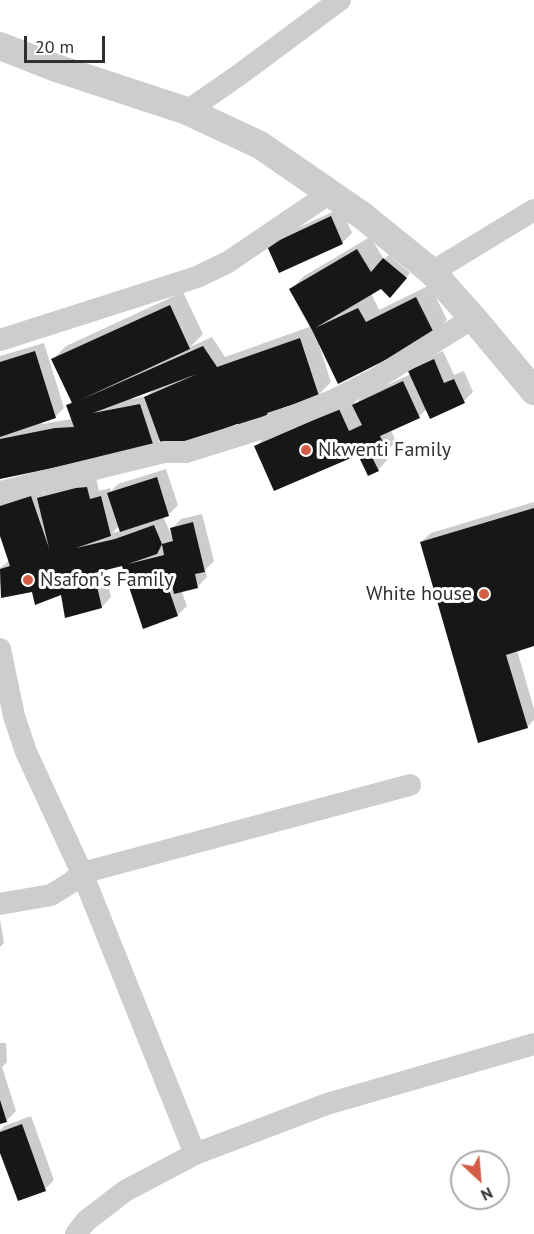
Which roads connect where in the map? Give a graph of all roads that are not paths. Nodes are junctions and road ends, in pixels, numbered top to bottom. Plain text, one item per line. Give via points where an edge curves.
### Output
1 (340, 0) edge
2 (0, 46) edge
3 (187, 111) junction
4 (330, 193) junction
5 (534, 210) edge
6 (432, 272) junction
7 (473, 318) junction
8 (0, 340) edge
9 (534, 391) edge
10 (0, 492) edge
11 (0, 649) edge
12 (410, 785) dead end
13 (81, 873) junction
14 (0, 904) edge
15 (534, 1044) edge
16 (195, 1154) junction
17 (76, 1234) edge

1 - 3 street
2 - 3 street
3 - 4 street via 260,145
4 - 6 street
4 - 8 street via 228,262 196,277
5 - 6 street
6 - 7 street
7 - 9 street
7 - 10 street via 377,378 266,427 186,452 164,452
11 - 13 street via 26,752
12 - 13 street
13 - 14 street via 51,895
13 - 16 street
15 - 16 street via 327,1104
16 - 17 street via 125,1191 86,1221

